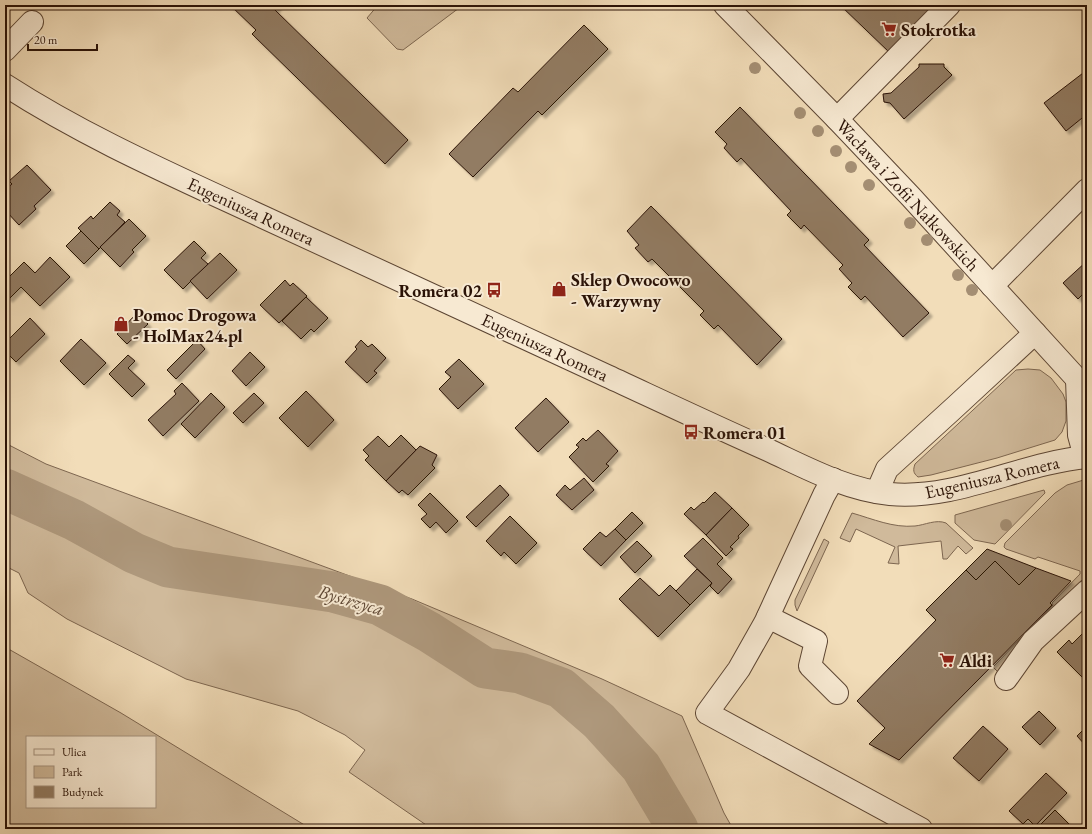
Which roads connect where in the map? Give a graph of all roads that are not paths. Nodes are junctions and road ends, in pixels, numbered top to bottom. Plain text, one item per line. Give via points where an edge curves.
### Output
1 (725, 5) edge
2 (949, 5) edge
3 (32, 22) dead end
4 (5, 50) edge
5 (5, 85) edge
6 (837, 119) junction
7 (1087, 190) edge
8 (992, 286) junction
9 (1034, 333) junction
10 (1082, 384) edge
11 (1086, 457) edge
12 (833, 479) junction
13 (877, 492) junction
14 (1087, 591) edge
15 (768, 617) junction
16 (1006, 679) dead end
17 (837, 693) dead end
18 (921, 829) edge

1 - 6 street, Wacława i Zofii Nałkowskich
2 - 6 street
3 - 4 street
5 - 12 street, Eugeniusza Romera via 64,121 126,153
6 - 8 street, Wacława i Zofii Nałkowskich
7 - 8 street
8 - 9 street, Wacława i Zofii Nałkowskich
9 - 10 street, Wacława i Zofii Nałkowskich
9 - 13 street via 886,469
10 - 11 street via 1080,435
11 - 13 street, Eugeniusza Romera via 1042,464 943,491 920,494
12 - 13 street, Eugeniusza Romera
12 - 15 street
14 - 16 street via 1033,641
15 - 17 street via 816,641 810,666
15 - 18 street via 739,669 707,713

